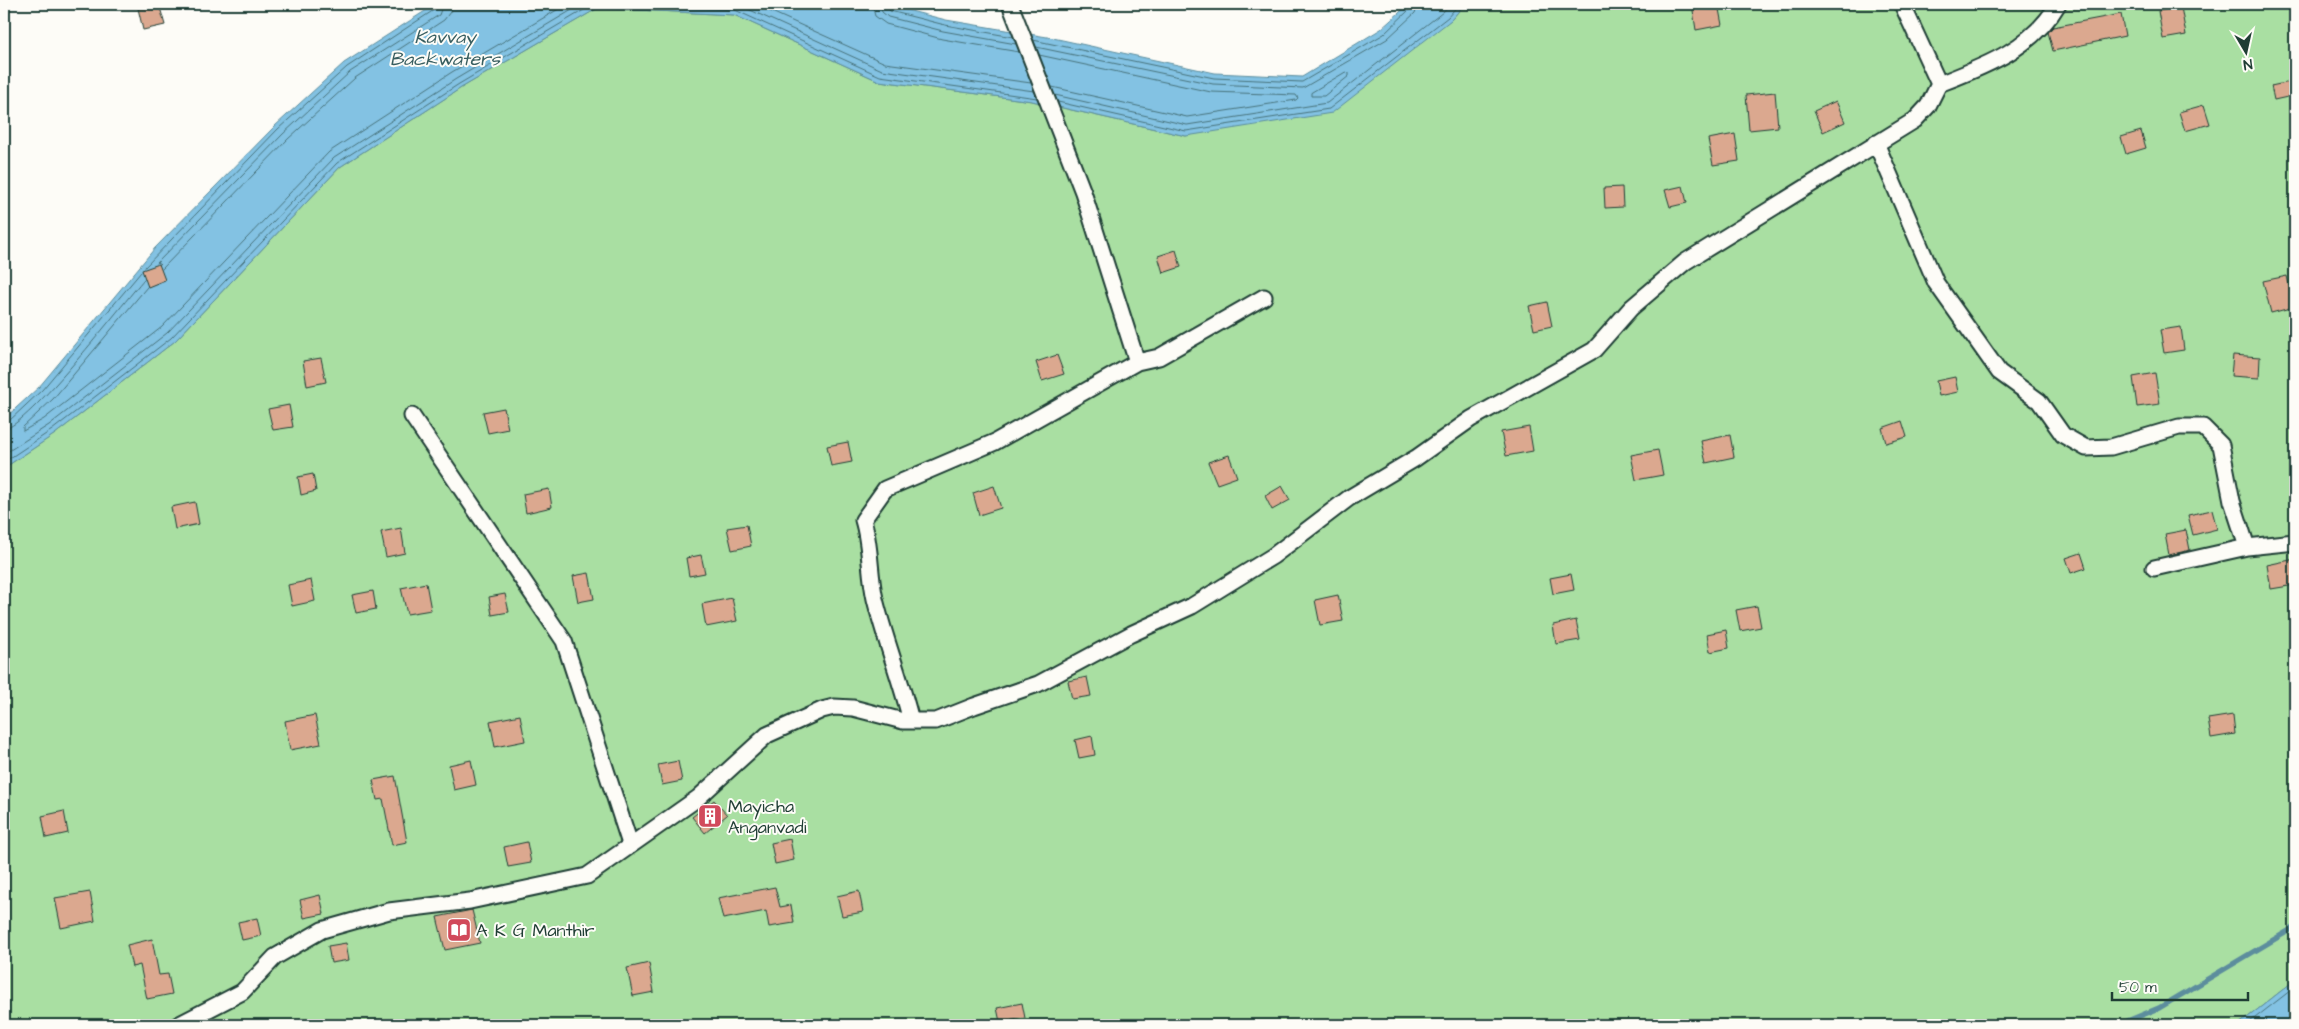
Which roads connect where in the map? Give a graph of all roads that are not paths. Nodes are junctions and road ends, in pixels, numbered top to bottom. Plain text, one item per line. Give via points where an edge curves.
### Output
1 (1010, 4) edge
2 (1902, 4) edge
3 (2058, 4) edge
4 (1939, 84) junction
5 (1876, 143) junction
6 (1264, 297) dead end
7 (1137, 362) junction
8 (412, 416) dead end
9 (2295, 542) edge
10 (2247, 547) junction
11 (2154, 568) dead end
12 (911, 721) junction
13 (630, 844) junction
14 (178, 1025) edge

1 - 7 street via 1083,192
2 - 4 street
3 - 4 street via 2032,36 1994,62
4 - 5 street via 1923,113
5 - 10 street via 1936,283 1999,372 2039,401 2063,435 2086,448 2111,447 2179,427 2203,427 2221,445 2232,501
5 - 12 street via 1685,262 1631,308 1594,350 1471,419 1416,458 1349,498 1272,556 1192,606 1131,634 1038,684 936,721
6 - 7 street via 1159,357
7 - 12 street via 995,442 885,489 863,520 870,542 875,598
8 - 13 street via 564,641
9 - 10 street
10 - 11 street
12 - 13 street via 852,708 822,710 767,735 698,798
13 - 14 street via 587,876 470,901 389,911 322,930 275,957 242,992

